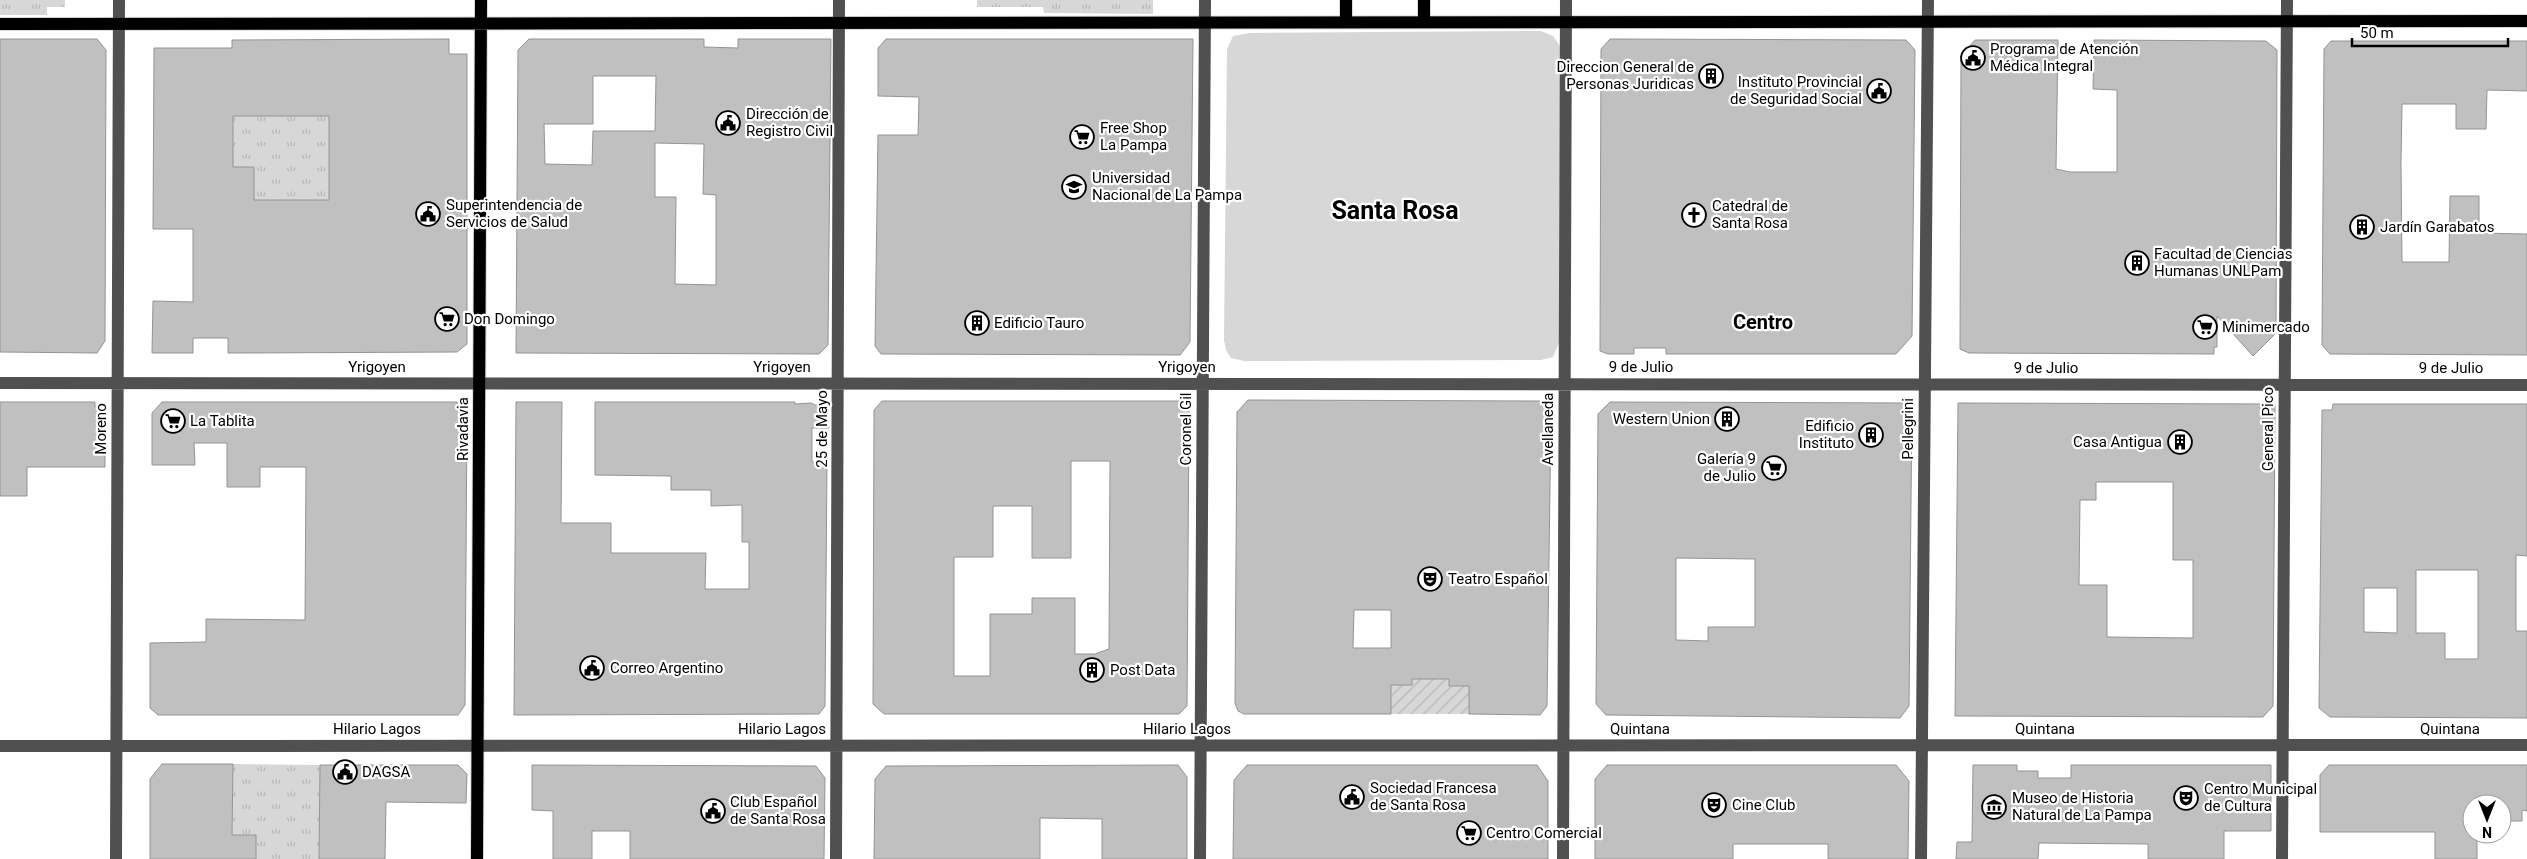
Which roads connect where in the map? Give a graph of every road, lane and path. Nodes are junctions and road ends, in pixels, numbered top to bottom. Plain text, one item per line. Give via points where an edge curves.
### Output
1 (119, 0) edge
2 (481, 0) edge
3 (839, 0) edge
4 (1205, 0) edge
5 (1346, 0) edge
6 (1424, 0) edge
7 (1566, 0) edge
8 (1928, 0) edge
9 (2287, 0) edge
10 (2287, 21) junction
11 (2527, 21) edge
12 (1205, 22) junction
13 (1346, 22) junction
14 (1424, 22) junction
15 (1566, 22) junction
16 (1927, 22) junction
17 (481, 23) junction
18 (839, 23) junction
19 (0, 24) edge
20 (119, 24) junction
21 (0, 383) edge
22 (118, 383) junction
23 (479, 383) junction
24 (838, 383) junction
25 (1203, 384) junction
26 (1565, 384) junction
27 (1924, 384) junction
28 (2285, 384) junction
29 (2527, 384) edge
30 (478, 745) junction
31 (837, 745) junction
32 (1200, 745) junction
33 (1564, 745) junction
34 (1922, 745) junction
35 (2283, 745) junction
36 (2527, 745) edge
37 (0, 746) edge
38 (116, 746) junction
39 (116, 859) edge
40 (477, 859) edge
41 (836, 859) edge
42 (1200, 859) edge
43 (1564, 859) edge
44 (1920, 859) edge
45 (2282, 859) edge

1 - 20 street, Moreno
2 - 17 main road, Rivadavia
3 - 18 street, 25 de Mayo
4 - 12 street, Coronel Gil
5 - 13 main road
6 - 14 main road
7 - 15 street, Avellaneda
8 - 16 street, Pellegrini
9 - 10 street, General Pico
10 - 11 main road
10 - 16 main road
10 - 28 street, General Pico
12 - 13 main road
12 - 18 main road
12 - 25 street, Coronel Gil
13 - 14 main road
14 - 15 main road
15 - 16 main road
15 - 26 street, Avellaneda
16 - 27 street, Pellegrini
17 - 18 main road
17 - 20 main road
17 - 23 main road, Rivadavia
18 - 24 street, 25 de Mayo
19 - 20 main road
20 - 22 street, Moreno
21 - 22 street, Yrigoyen
22 - 23 street, Yrigoyen
22 - 38 street, Moreno
23 - 24 street, Yrigoyen
23 - 30 main road, Rivadavia
24 - 25 street, Yrigoyen
24 - 31 street, 25 de Mayo
25 - 26 street, Yrigoyen
25 - 32 street, Coronel Gil
26 - 27 street, 9 de Julio
26 - 33 street, Avellaneda
27 - 28 street, 9 de Julio
27 - 34 street, Pellegrini
28 - 29 street, 9 de Julio
28 - 35 street, General Pico
30 - 31 street, Hilario Lagos
30 - 38 street, Hilario Lagos
30 - 40 main road, Rivadavia
31 - 32 street, Hilario Lagos
31 - 41 street, 25 de Mayo
32 - 33 street, Hilario Lagos
32 - 42 street, Coronel Gil
33 - 34 street, Quintana
33 - 43 street, Avellaneda
34 - 35 street, Quintana
34 - 44 street, Pellegrini
35 - 36 street, Quintana
35 - 45 street, General Pico
37 - 38 street, Hilario Lagos
38 - 39 street, Moreno

